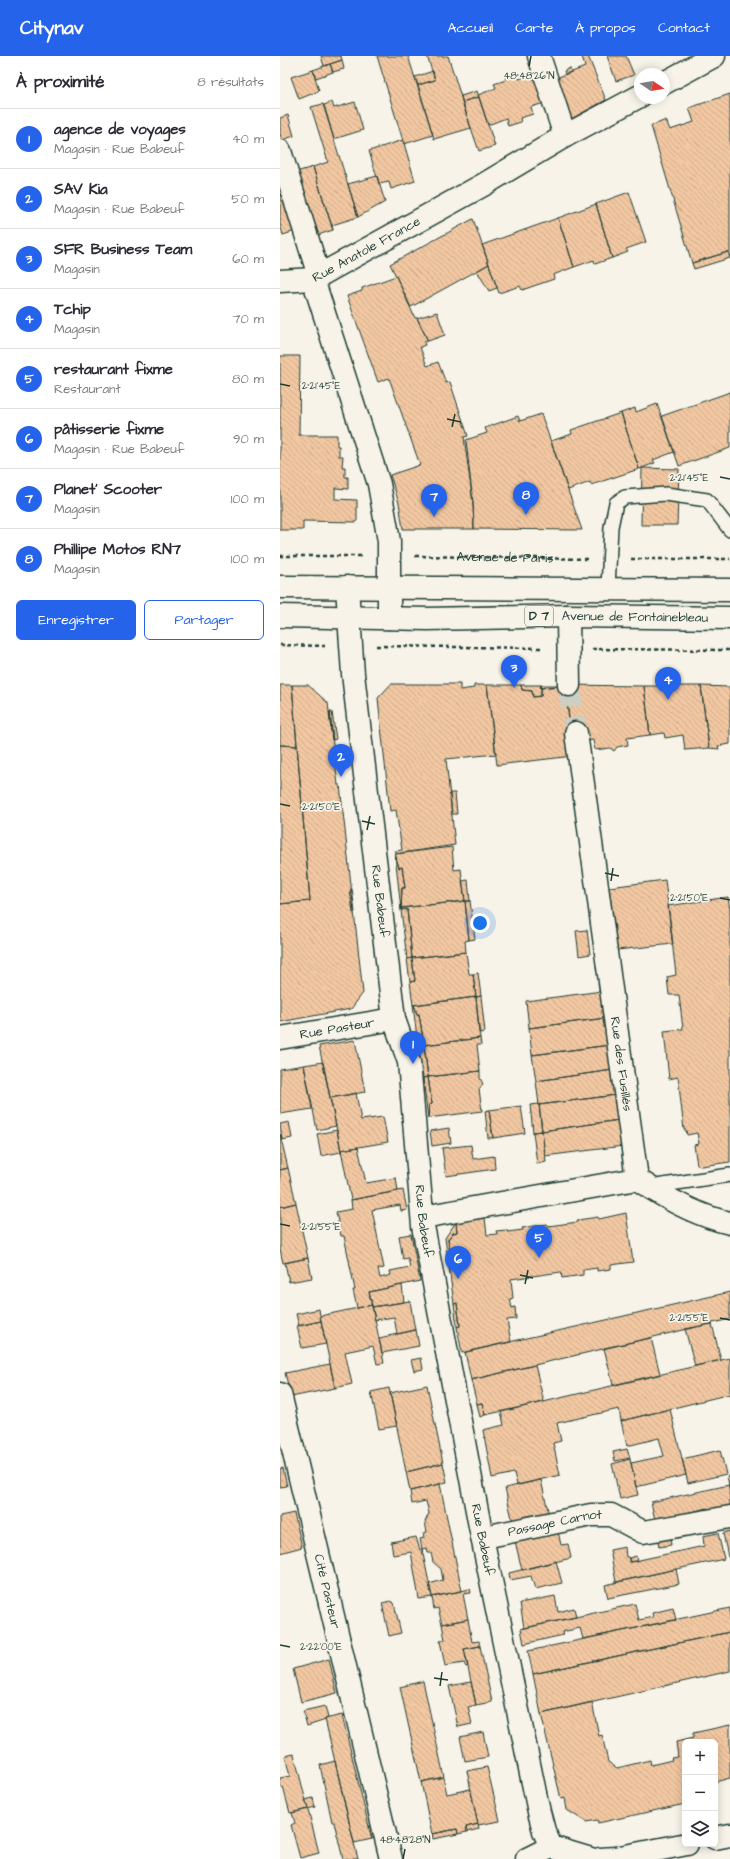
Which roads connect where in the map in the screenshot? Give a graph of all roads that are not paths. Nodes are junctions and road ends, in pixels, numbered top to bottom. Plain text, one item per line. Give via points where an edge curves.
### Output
1 (539, 56) edge
2 (714, 56) edge
3 (670, 80) edge
4 (634, 99) edge
5 (565, 136) junction
6 (280, 151) edge
7 (316, 277) junction
8 (280, 281) edge
9 (730, 530) edge
10 (280, 587) edge
11 (347, 587) junction
12 (393, 588) junction
13 (608, 588) junction
14 (730, 590) edge
15 (280, 616) edge
16 (568, 616) junction
17 (348, 617) junction
18 (390, 618) junction
19 (730, 618) edge
20 (569, 685) tunnel mouth
21 (576, 733) tunnel mouth
22 (394, 1019) junction
23 (280, 1038) edge
24 (730, 1176) edge
25 (642, 1183) junction
26 (423, 1217) junction
27 (730, 1223) edge
28 (280, 1394) edge
29 (730, 1517) edge
30 (494, 1535) dead end
31 (730, 1835) edge
32 (718, 1837) edge
33 (682, 1845) edge
34 (551, 1848) junction
35 (391, 1859) edge
36 (527, 1859) edge
37 (591, 1859) edge
38 (600, 1859) edge

1 - 5 street
2 - 3 street
4 - 5 street, Rue Anatole France
5 - 7 street, Rue Anatole France via 483,185
6 - 7 street
7 - 8 street
7 - 12 street, Rue Anatole France via 379,484 389,541
9 - 13 lane via 707,500 666,494 625,497 616,503 611,527
10 - 11 street, D 7
11 - 12 street, D 7
11 - 17 street, Rue Babeuf
12 - 13 street, D 7
12 - 18 street, Rue Anatole France
13 - 14 street, D 7
15 - 17 street, D 7
16 - 18 street, Avenue de Fontainebleau / D 7
16 - 19 street, Avenue de Fontainebleau / D 7
16 - 20 street
17 - 18 street, Avenue de Fontainebleau / D 7
17 - 22 street, Rue Babeuf
21 - 25 street, Rue des Fusillés
22 - 23 street, Rue Pasteur
22 - 26 street, Rue Babeuf via 409,1062
24 - 25 lane
25 - 26 street
25 - 27 street via 690,1209 715,1220
26 - 34 street, Rue Babeuf via 482,1537 539,1812
28 - 35 street, Cité Pasteur
29 - 30 street, Passage Carnot via 643,1532 611,1516 592,1515
31 - 32 street
33 - 38 street
34 - 36 street
34 - 37 street

